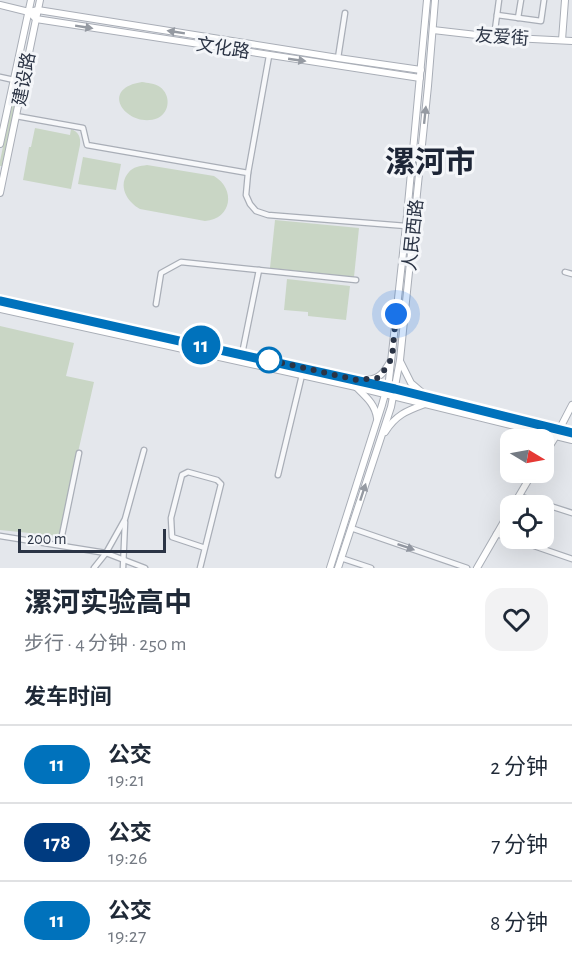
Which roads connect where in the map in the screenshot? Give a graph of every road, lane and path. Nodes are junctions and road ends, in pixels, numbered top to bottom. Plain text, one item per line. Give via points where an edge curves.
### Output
1 (31, 0) edge
2 (40, 0) edge
3 (427, 0) edge
4 (435, 0) edge
5 (499, 0) edge
6 (521, 0) edge
7 (544, 0) edge
8 (565, 0) edge
9 (0, 5) edge
10 (38, 10) junction
11 (29, 12) junction
12 (345, 13) dead end
13 (497, 15) junction
14 (518, 18) junction
15 (36, 19) junction
16 (433, 30) junction
17 (494, 37) junction
18 (562, 40) junction
19 (572, 41) edge
20 (269, 56) junction
21 (338, 58) junction
22 (413, 68) junction
23 (421, 69) junction
24 (0, 77) edge
25 (412, 77) junction
26 (420, 78) junction
27 (14, 80) junction
28 (23, 82) junction
29 (16, 116) junction
30 (0, 144) edge
31 (2, 169) edge
32 (248, 173) junction
33 (0, 192) edge
34 (406, 226) junction
35 (259, 270) junction
36 (565, 272) dead end
37 (572, 274) edge
38 (356, 280) dead end
39 (0, 301) edge
40 (156, 304) dead end
41 (0, 309) edge
42 (242, 354) junction
43 (392, 358) junction
44 (400, 360) junction
45 (302, 375) junction
46 (356, 383) junction
47 (386, 390) junction
48 (394, 392) junction
49 (427, 400) junction
50 (572, 405) edge
51 (377, 422) junction
52 (557, 433) junction
53 (572, 433) edge
54 (554, 438) edge
55 (572, 440) edge
56 (379, 443) junction
57 (144, 450) dead end
58 (80, 453) dead end
59 (278, 475) dead end
60 (554, 507) edge
61 (572, 513) edge
62 (125, 519) junction
63 (500, 527) edge
64 (351, 528) junction
65 (496, 534) junction
66 (500, 535) edge
67 (0, 536) edge
68 (60, 545) junction
69 (206, 548) junction
70 (544, 549) edge
71 (106, 553) junction
72 (341, 558) junction
73 (572, 558) edge
74 (123, 560) junction
75 (94, 568) edge
76 (123, 568) edge
77 (145, 568) edge
78 (200, 568) edge
79 (330, 568) edge
80 (338, 568) edge
81 (371, 568) edge
82 (467, 568) edge
83 (477, 568) edge

1 - 11 main road, 建设路
2 - 10 main road, 建设路
3 - 23 main road, 人民西路
4 - 16 main road, 人民西路
5 - 13 street
6 - 14 street
7 - 14 street via 541,21
8 - 18 main road
9 - 11 main road, 文化路
10 - 11 main road, 文化路
10 - 15 main road, 建设路
21 -> 10 main road, 文化路
11 - 15 main road
11 - 27 main road, 建设路
12 - 21 street
13 - 14 street
13 - 17 street
15 -> 20 main road, 文化路
15 - 28 main road, 建设路
16 - 17 main road, 友爱街
44 -> 16 main road, 人民西路
17 - 18 main road, 友爱街
18 - 19 main road, 友爱街
20 -> 25 main road, 文化路
20 - 32 street
21 - 22 main road, 文化路
22 - 23 main road, 文化路
22 - 25 main road
23 - 26 main road, 人民西路
24 - 27 street
25 - 26 main road, 文化路
26 - 34 main road, 人民西路
27 - 28 main road
27 - 30 main road, 建设路
28 - 29 main road, 建设路
29 - 31 main road, 建设路
29 - 32 street via 82,128 87,145
31 - 33 main road, 建设路
32 - 34 street via 246,195 256,211 263,214
34 - 43 main road, 人民西路
35 - 38 street
35 - 40 street via 181,262 161,273
35 - 42 street
36 - 37 street
39 - 42 main road
41 - 45 main road
42 - 46 main road
43 - 46 main road via 378,378
43 - 47 main road, 人民西路
44 - 48 main road, 人民西路
44 - 49 main road via 411,383
45 - 46 main road
45 - 59 street
46 - 47 main road
46 - 51 main road via 376,411
47 - 48 main road
47 - 51 main road, 人民西路
48 - 49 main road
48 - 56 main road, 人民西路
49 - 52 main road
49 - 56 main road via 392,421
50 - 52 main road
51 - 79 main road, 人民西路
52 - 53 main road
52 - 54 main road
52 - 55 main road
64 -> 56 main road, 人民西路
57 - 62 street
58 - 68 street
60 - 61 street
62 - 71 street
62 - 74 street
63 - 65 main road
64 - 72 main road, 人民西路
64 -> 82 street
65 - 66 street
65 - 83 main road
67 - 68 street
68 - 71 street
69 - 69 street via 221,484 188,472 182,475 171,518 172,537
69 - 78 street
70 - 73 street
71 - 74 street
71 - 75 street
72 - 80 main road, 人民西路
72 - 81 street
74 - 76 street
74 - 77 street

